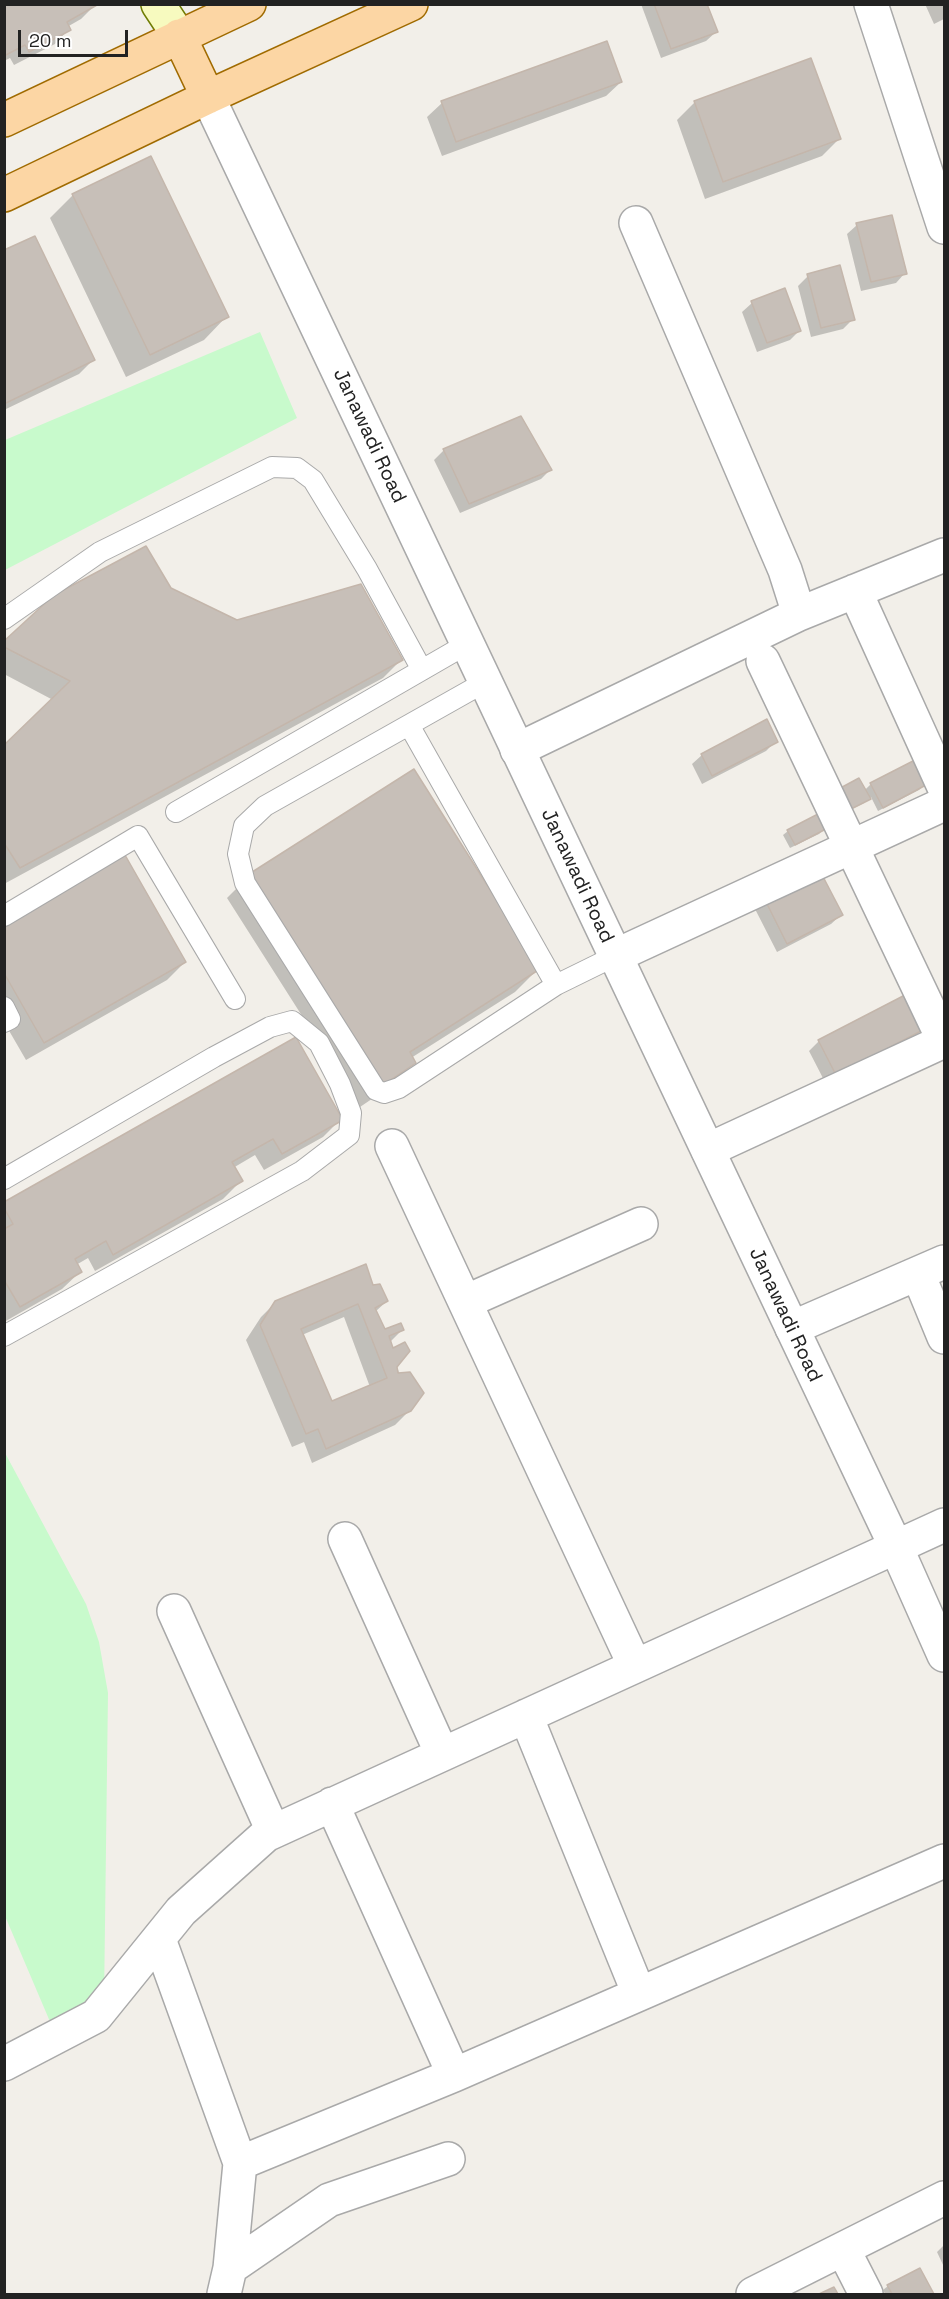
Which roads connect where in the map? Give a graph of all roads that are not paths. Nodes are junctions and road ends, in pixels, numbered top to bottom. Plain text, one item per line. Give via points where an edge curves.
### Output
1 (158, 4) edge
2 (249, 4) edge
3 (411, 4) edge
4 (871, 4) edge
5 (179, 36) junction
6 (208, 97) junction
7 (4, 120) edge
8 (4, 195) edge
9 (636, 223) dead end
10 (945, 226) edge
11 (945, 555) edge
12 (855, 591) junction
13 (799, 614) junction
14 (4, 619) edge
15 (467, 644) junction
16 (763, 661) dead end
17 (422, 670) junction
18 (485, 682) junction
19 (409, 724) junction
20 (517, 750) junction
21 (945, 786) edge
22 (945, 804) edge
23 (177, 812) dead end
24 (853, 846) junction
25 (4, 916) edge
26 (615, 956) junction
27 (556, 986) junction
28 (235, 999) dead end
29 (4, 1007) edge
30 (4, 1022) edge
31 (392, 1146) dead end
32 (708, 1150) junction
33 (4, 1179) edge
34 (641, 1224) dead end
35 (931, 1268) edge
36 (465, 1302) junction
37 (792, 1328) junction
38 (4, 1336) edge
39 (945, 1337) edge
40 (945, 1525) edge
41 (345, 1539) dead end
42 (896, 1546) junction
43 (174, 1611) dead end
44 (945, 1655) edge
45 (635, 1665) junction
46 (526, 1716) junction
47 (442, 1754) junction
48 (332, 1804) junction
49 (273, 1831) junction
50 (945, 1861) edge
51 (159, 1939) junction
52 (639, 1994) junction
53 (4, 2064) edge
54 (454, 2075) junction
55 (448, 2159) dead end
56 (240, 2163) junction
57 (945, 2198) edge
58 (843, 2249) junction
59 (227, 2281) edge
60 (753, 2295) edge
61 (866, 2295) edge

1 - 5 main road
2 - 5 main road
3 - 6 main road
4 - 10 street
5 - 6 main road
5 - 7 main road
6 - 8 main road
6 - 15 street, Janawadi Road
9 - 13 street via 785,570
11 - 12 street
12 - 13 street
12 - 21 street
13 - 20 street
14 - 17 lane via 100,552 272,467 297,468 314,480
15 - 17 lane
15 - 18 street, Janawadi Road
16 - 24 street
17 - 23 lane
18 - 19 lane
18 - 20 street, Janawadi Road
19 - 27 lane
19 - 27 lane via 265,806 243,826 238,854 245,883 376,1090 384,1094
20 - 26 street, Janawadi Road
22 - 24 street
24 - 26 street
24 - 32 street via 944,1041
25 - 28 lane via 138,836
26 - 27 lane
26 - 32 street, Janawadi Road
29 - 30 lane via 10,1019
31 - 36 street
32 - 37 street, Janawadi Road
33 - 38 lane via 214,1057 270,1027 292,1021 319,1043 351,1113 349,1135 302,1171
34 - 36 street
35 - 37 street
35 - 39 street
36 - 45 street
37 - 42 street, Janawadi Road
40 - 42 street
41 - 47 street
42 - 44 street, Janawadi Road
42 - 45 street
43 - 49 street
45 - 46 street
46 - 47 street
46 - 52 street
47 - 48 street
48 - 49 street
48 - 54 street
49 - 51 street via 181,1911
50 - 52 street
51 - 53 street via 96,2016
51 - 56 street
52 - 54 street
54 - 56 street
55 - 59 street via 329,2200
56 - 59 street
57 - 58 street
58 - 60 street
58 - 61 street

